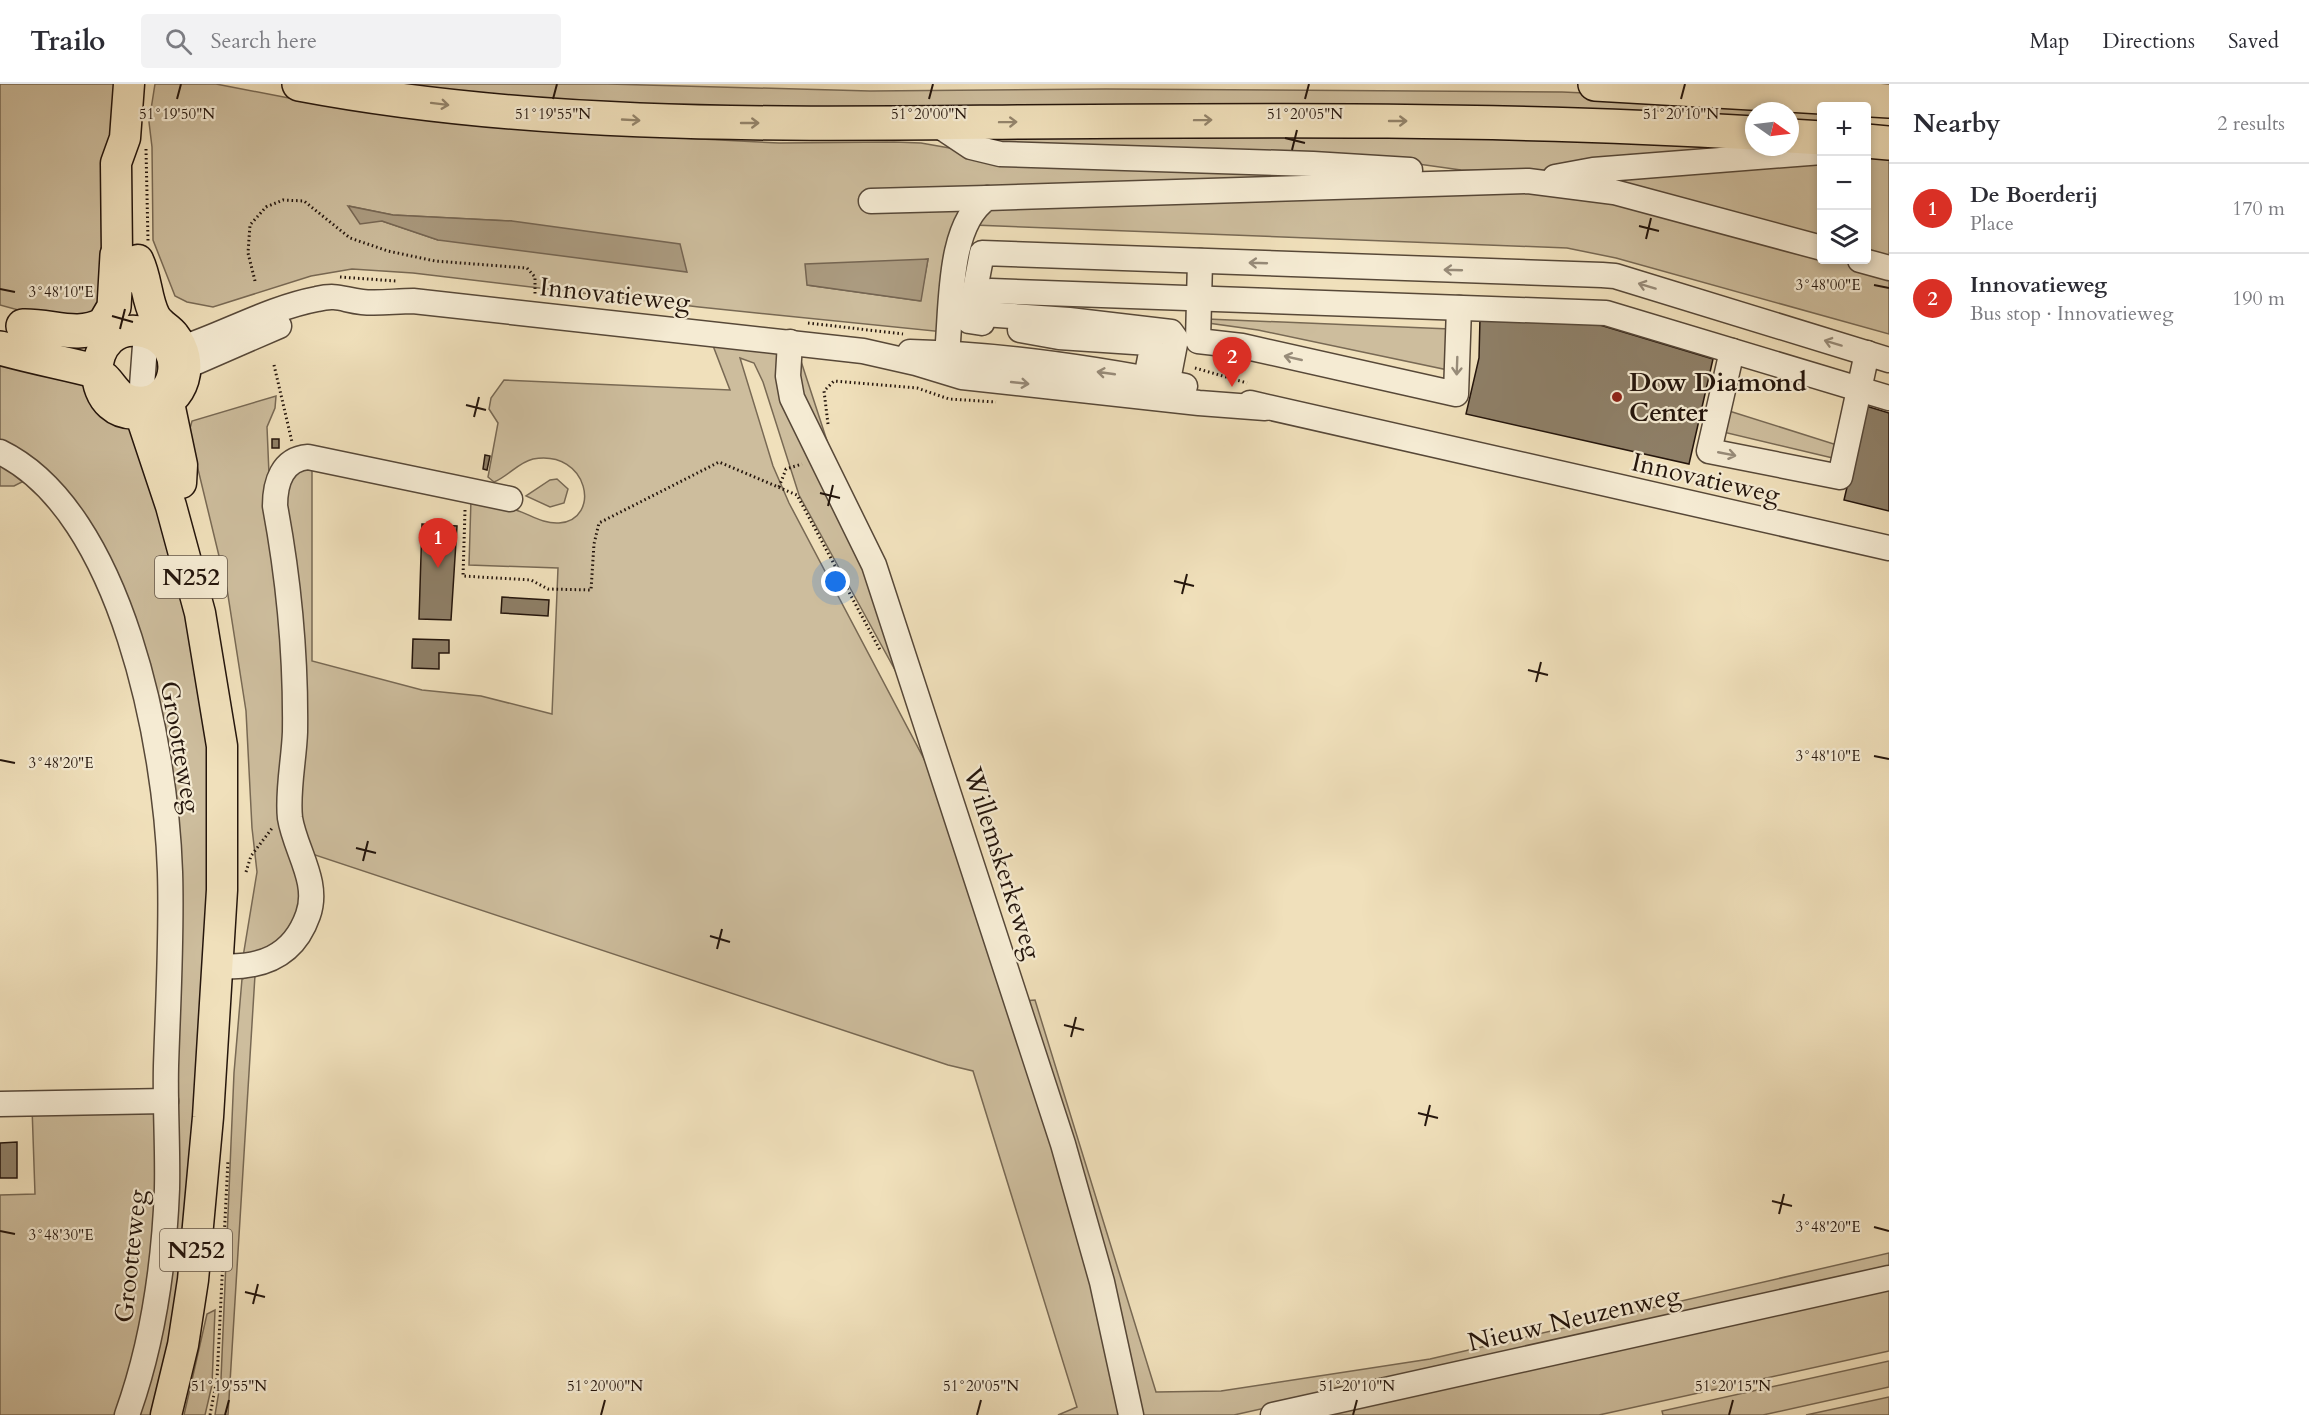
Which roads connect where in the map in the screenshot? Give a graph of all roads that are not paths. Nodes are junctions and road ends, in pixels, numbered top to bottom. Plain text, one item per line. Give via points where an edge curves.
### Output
1 (299, 84) edge
2 (1595, 84) edge
3 (128, 93) edge
4 (1889, 101) edge
5 (935, 123) junction
6 (1745, 133) edge
7 (1799, 136) edge
8 (1817, 138) edge
9 (1871, 141) edge
10 (1889, 143) edge
11 (1817, 152) edge
12 (1528, 181) junction
13 (987, 198) junction
14 (871, 201) dead end
15 (1817, 247) edge
16 (135, 255) junction
17 (1200, 261) junction
18 (1871, 263) edge
19 (1889, 268) edge
20 (1590, 275) junction
21 (1198, 299) junction
22 (361, 302) junction
23 (1459, 308) junction
24 (1587, 312) junction
25 (983, 318) junction
26 (12, 322) edge
27 (790, 342) junction
28 (0, 348) edge
29 (144, 349) junction
30 (1732, 351) junction
31 (1878, 356) edge
32 (940, 360) junction
33 (1153, 388) junction
34 (1859, 389) junction
35 (1889, 398) edge
36 (152, 405) junction
37 (0, 452) edge
38 (510, 500) dead end
39 (1889, 548) edge
40 (222, 746) junction
41 (218, 966) junction
42 (166, 1101) junction
43 (0, 1104) edge
44 (1889, 1278) edge
45 (127, 1415) edge
46 (166, 1415) edge
47 (1131, 1415) edge
48 (1273, 1415) edge

1 -> 5 highway via 565,116 691,123
2 - 4 highway
3 - 16 main road via 135,141 116,163
5 -> 6 highway via 1418,122
5 - 12 street via 971,147 1000,154 1313,164
7 - 8 highway
9 - 10 highway
11 - 12 street via 1593,170
12 - 13 street
12 - 15 street via 1614,192
13 - 14 street
13 - 32 street via 974,207 960,238
16 - 26 highway via 104,324 78,332
16 - 29 main road via 122,267
20 -> 17 street
17 - 21 street
17 - 25 street via 982,253 969,321
18 - 19 street
20 - 24 street
31 -> 20 street via 1615,276
21 - 23 street
23 -> 21 street via 1456,394 1242,346 1198,341
21 - 25 street via 991,291
22 - 27 street, Innovatieweg via 413,301
22 - 29 street, Innovatieweg via 274,328
22 - 29 street, Innovatieweg via 342,296 318,298 235,327 219,327
23 - 24 street
24 - 30 street
25 - 33 street via 1123,334 1171,332 1176,339 1170,370
26 - 29 highway via 37,334
27 - 32 street, Innovatieweg
27 - 47 street, Willemskerkeweg via 788,376 792,398 874,565 1013,985 1085,1218
28 - 29 highway via 51,363 65,372
29 - 36 main road via 174,360 175,372 165,392
29 - 36 main road via 105,375 120,395
30 - 34 street
30 -> 34 street via 1708,451 1840,477
31 - 34 street
32 - 33 street, Innovatieweg
33 - 39 street, Innovatieweg via 1230,396 1265,408
34 - 35 street
36 - 40 main road, N252 via 171,506 200,613
36 - 40 main road, N252 via 182,465 181,483 218,629 229,713
37 - 42 street, Grootteweg via 50,488 78,524 113,591 147,698 163,783 170,872
38 - 41 street via 308,457 290,463 278,482 274,506 291,606 295,732 289,802 292,829 312,896 309,913 294,940 274,957 252,966
40 - 41 main road, N252 via 224,839
41 - 46 main road, N252 via 193,1280
42 - 43 street
42 - 45 street, Grootteweg via 167,1189 161,1264 154,1318
44 - 48 street, Nieuw Neuzenweg

